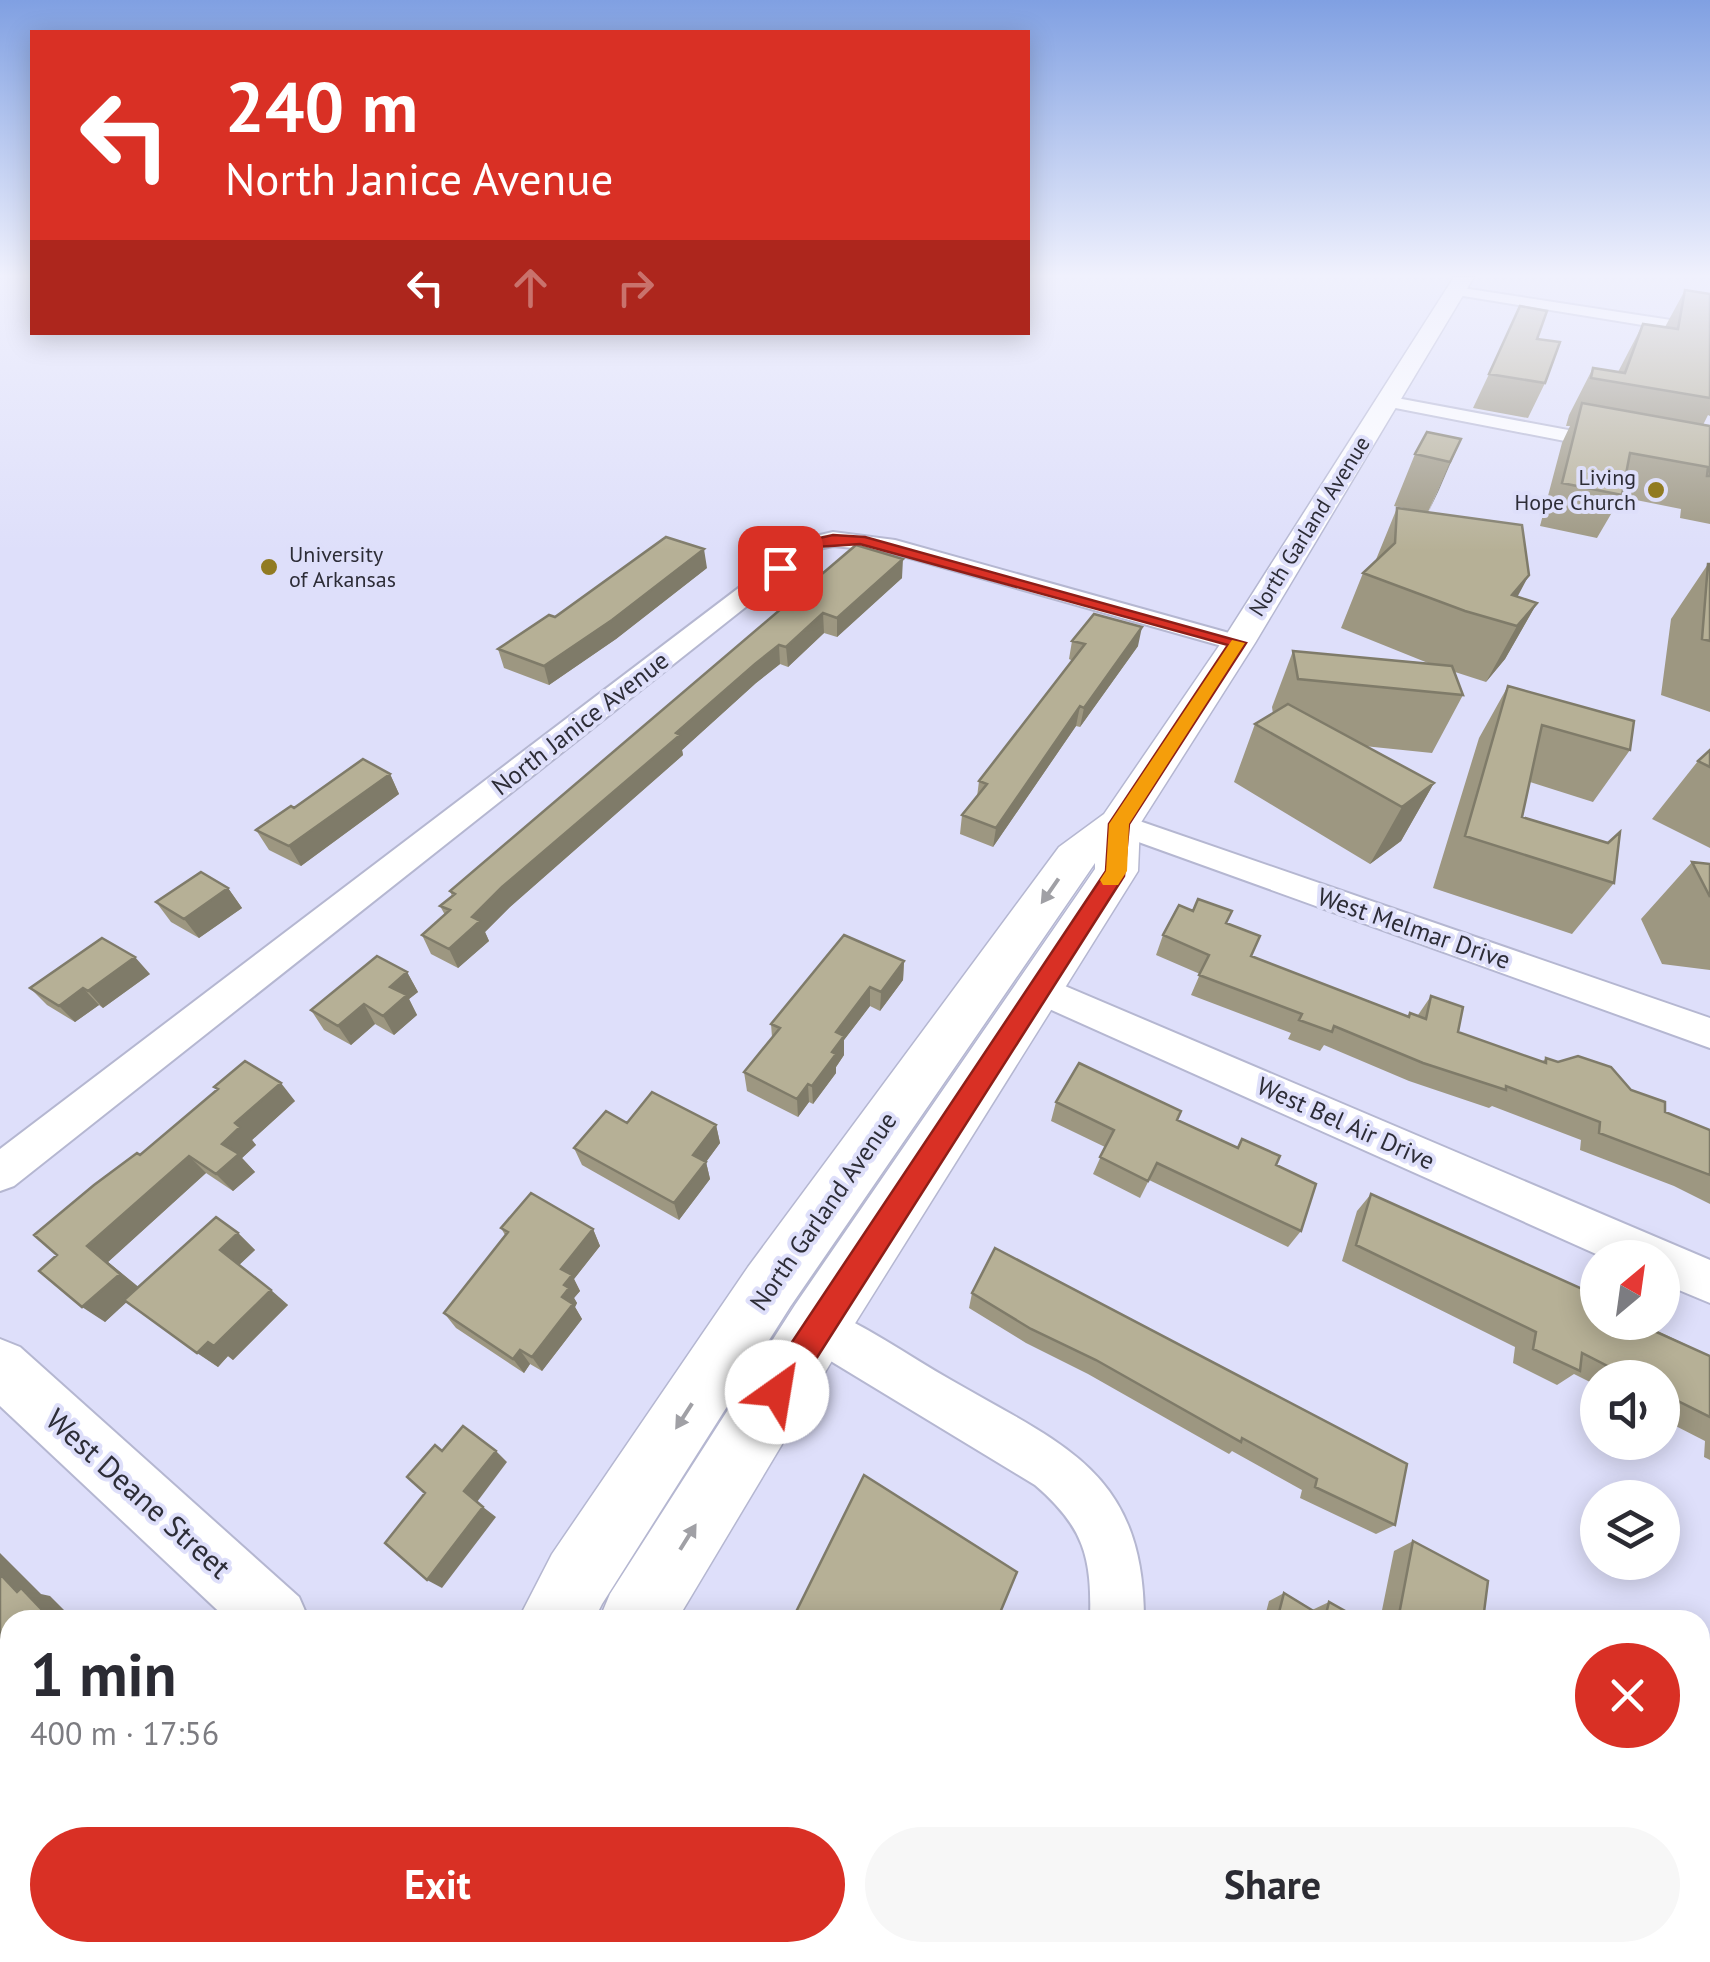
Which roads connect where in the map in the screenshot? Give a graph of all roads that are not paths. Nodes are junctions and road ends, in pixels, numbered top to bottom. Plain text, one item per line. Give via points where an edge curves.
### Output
1 (1407, 369) edge
2 (1386, 402) junction
3 (1640, 449) edge
4 (1238, 643) junction
5 (1119, 824) junction
6 (1039, 989) junction
7 (1710, 1033) edge
8 (0, 1172) edge
9 (1613, 1240) edge
10 (1680, 1270) edge
11 (1710, 1282) edge
12 (817, 1327) junction
13 (0, 1367) edge
14 (265, 1610) edge
15 (560, 1610) edge
16 (642, 1610) edge
17 (1117, 1610) edge

1 - 2 main road, North Garland Avenue
2 - 3 street
2 - 4 main road, North Garland Avenue
4 - 5 main road, North Garland Avenue
4 - 8 street, North Janice Avenue via 887,545 833,539 811,544
5 - 6 main road, North Garland Avenue via 1116,871
5 - 7 street, West Melmar Drive
5 -> 15 main road, North Garland Avenue via 1074,857 768,1287
6 - 9 street, West Bel Air Drive
6 - 12 main road, North Garland Avenue
10 - 11 street
16 -> 12 main road, North Garland Avenue
12 - 17 street via 1076,1486 1112,1551
13 - 14 street, West Deane Street

